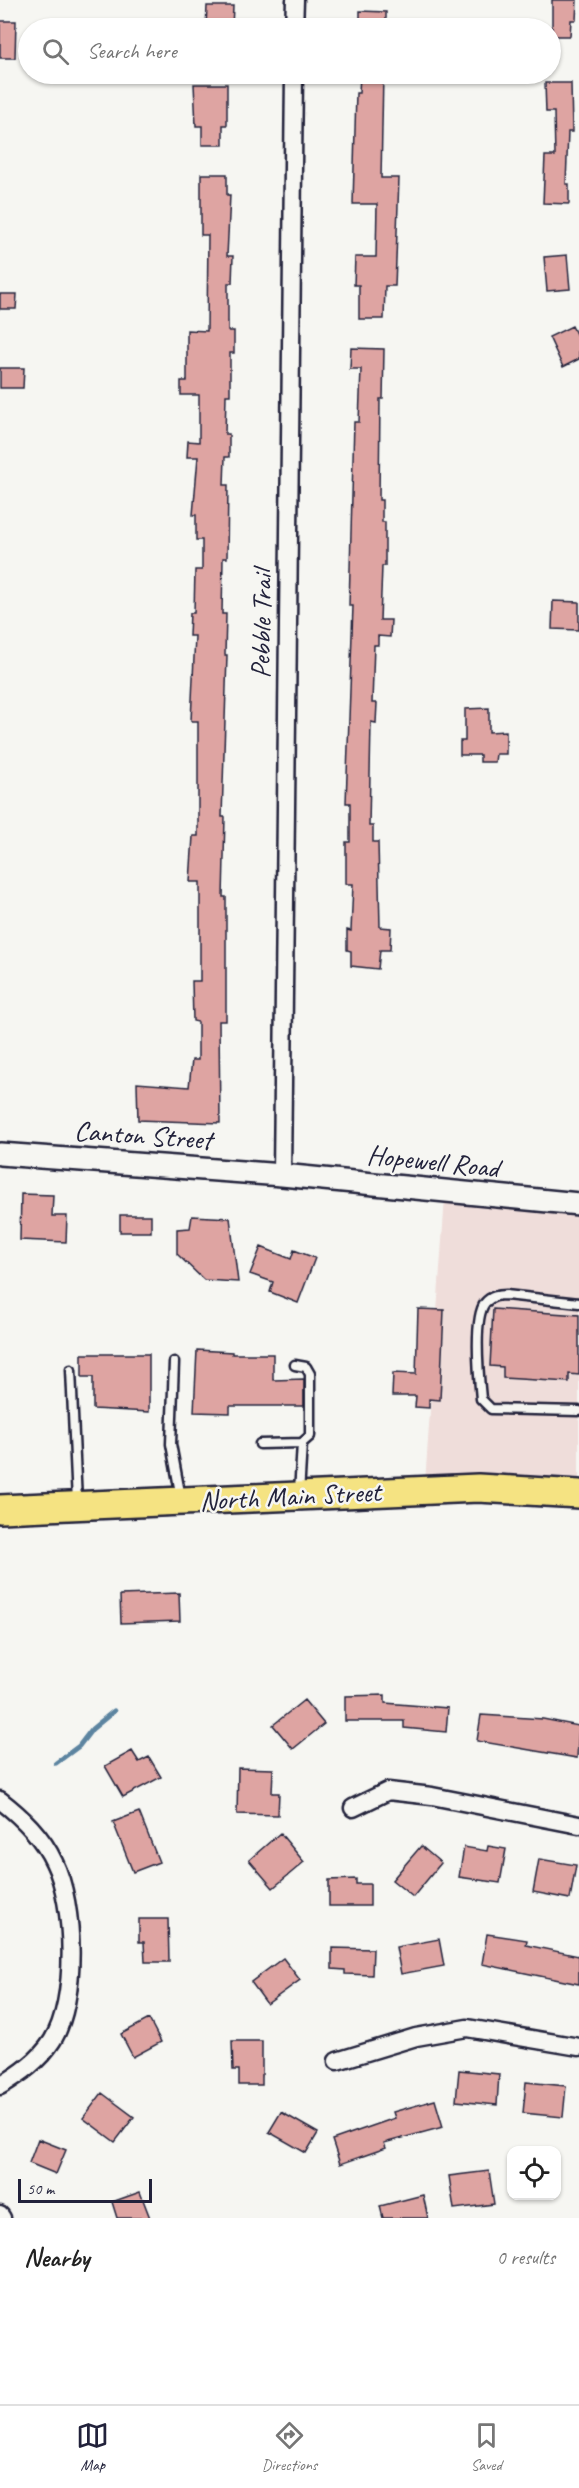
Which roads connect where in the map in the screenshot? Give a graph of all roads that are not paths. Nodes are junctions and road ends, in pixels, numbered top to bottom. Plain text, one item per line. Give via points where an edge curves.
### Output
1 (295, 0) edge
2 (294, 18) edge
3 (294, 84) edge
4 (0, 1154) edge
5 (282, 1175) junction
6 (579, 1204) edge
7 (579, 1303) edge
8 (174, 1362) dead end
9 (296, 1365) dead end
10 (71, 1370) dead end
11 (579, 1411) edge
12 (302, 1443) junction
13 (260, 1444) dead end
14 (579, 1494) edge
15 (299, 1495) junction
16 (181, 1501) junction
17 (77, 1506) junction
18 (0, 1509) edge
19 (0, 1800) edge
20 (353, 1808) dead end
21 (579, 1825) edge
22 (579, 2047) edge
23 (337, 2061) dead end
24 (0, 2086) edge

1 - 2 street
3 - 5 street, Pebble Trail
4 - 5 street, Canton Street
5 - 6 street, Hopewell Road
7 - 11 lane via 495,1295 486,1302 480,1316 479,1380 481,1399 491,1409
8 - 16 lane via 171,1444
9 - 12 lane via 306,1367 310,1374 310,1436
10 - 17 lane
12 - 13 lane
12 - 15 lane
14 - 15 main road, North Main Street via 478,1488
15 - 16 main road, North Main Street
16 - 17 main road, North Main Street
17 - 18 main road, North Main Street
19 - 24 street via 23,1818 41,1840 64,1885 69,1910 70,1972 61,2021 53,2039 20,2075
20 - 21 street via 388,1791
22 - 23 street via 467,2028 416,2037

